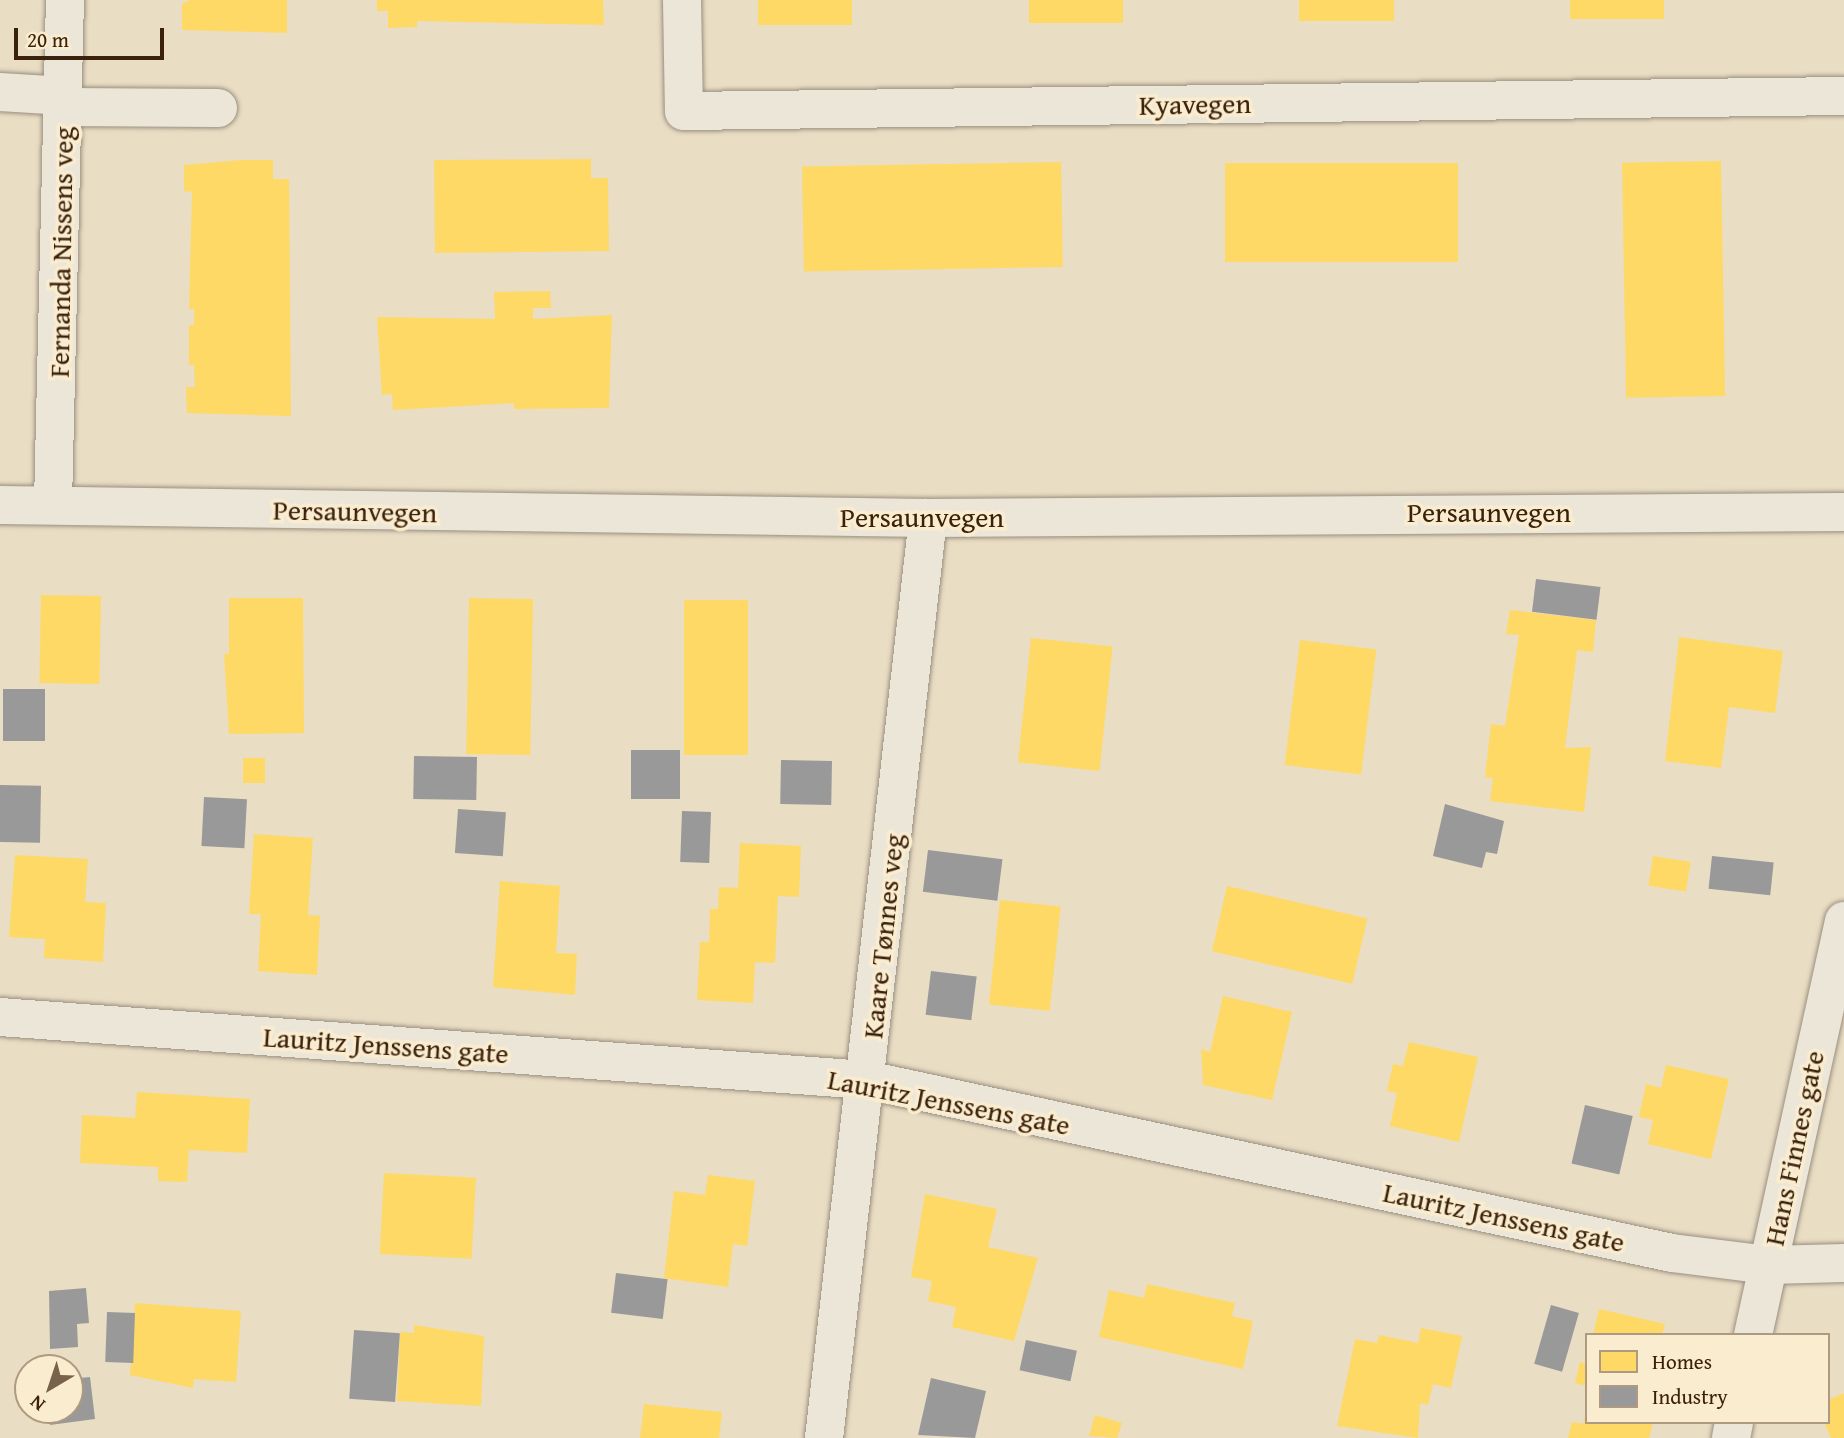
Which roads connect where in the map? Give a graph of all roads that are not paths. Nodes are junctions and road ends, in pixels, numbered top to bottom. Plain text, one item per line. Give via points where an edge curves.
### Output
1 (65, 0) edge
2 (682, 0) edge
3 (0, 92) edge
4 (1830, 96) edge
5 (65, 102) junction
6 (218, 108) dead end
7 (53, 504) junction
8 (0, 505) edge
9 (1844, 512) edge
10 (928, 518) junction
11 (1844, 921) edge
12 (0, 1017) edge
13 (867, 1080) junction
14 (1844, 1264) edge
15 (1769, 1265) junction
16 (1753, 1333) edge
17 (824, 1438) edge

1 - 5 street, Fernanda Nissens veg
2 - 4 street, Kyavegen via 684,111
3 - 5 street
5 - 6 street
5 - 7 street, Fernanda Nissens veg
7 - 8 street, Persaunvegen
7 - 10 street, Persaunvegen
9 - 10 street, Persaunvegen
10 - 13 street, Kaare Tønnes veg
11 - 15 street, Hans Finnes gate
12 - 13 street, Lauritz Jenssens gate
13 - 15 street, Lauritz Jenssens gate via 1672,1253
13 - 17 street, Kaare Tønnes veg
14 - 15 street, Lauritz Jenssens gate
15 - 16 street, Hans Finnes gate

